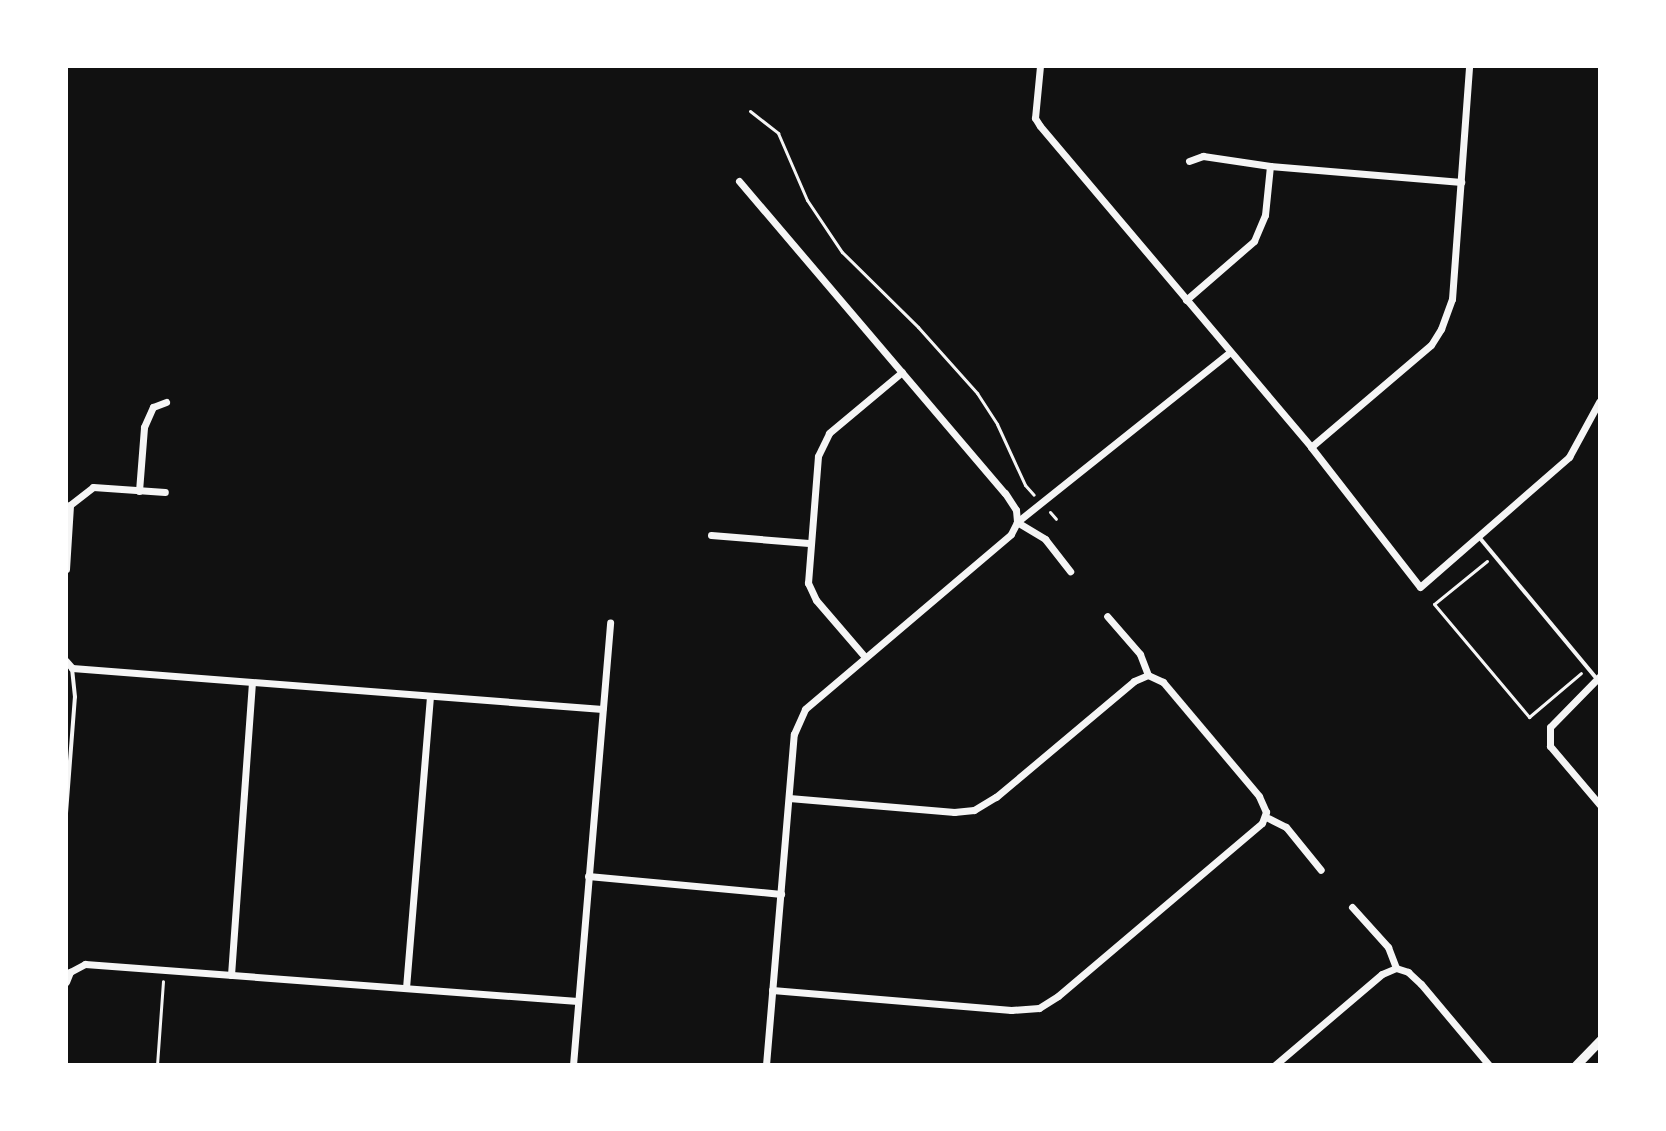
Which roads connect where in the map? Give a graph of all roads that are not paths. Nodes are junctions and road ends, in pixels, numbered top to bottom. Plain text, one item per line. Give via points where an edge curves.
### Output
1 (1040, 66) edge
2 (1469, 66) edge
3 (1189, 161) dead end
4 (1270, 166) junction
5 (739, 181) dead end
6 (1461, 182) junction
7 (1186, 300) junction
8 (1229, 353) junction
9 (902, 372) junction
10 (1600, 401) edge
11 (166, 402) dead end
12 (1311, 447) junction
13 (139, 491) junction
14 (165, 492) dead end
15 (1017, 522) junction
16 (711, 535) dead end
17 (1479, 537) junction
18 (809, 543) junction
19 (66, 569) edge
20 (1070, 571) dead end
21 (1107, 616) dead end
22 (610, 623) dead end
23 (865, 657) junction
24 (69, 665) edge
25 (1148, 675) junction
26 (1598, 677) edge
27 (252, 683) junction
28 (430, 697) junction
29 (602, 709) junction
30 (789, 798) junction
31 (1600, 805) edge
32 (66, 813) edge
33 (1266, 817) junction
34 (1321, 870) dead end
35 (588, 876) junction
36 (781, 894) junction
37 (1352, 907) dead end
38 (1396, 968) junction
39 (231, 975) junction
40 (66, 982) edge
41 (406, 988) junction
42 (772, 990) junction
43 (578, 1001) junction
44 (1600, 1040) edge
45 (573, 1065) edge
46 (766, 1065) edge
47 (1275, 1065) edge
48 (1489, 1065) edge
49 (1576, 1065) edge

1 - 7 street via 1035,118
2 - 6 street
3 - 4 street via 1203,156
4 - 6 street
4 - 7 street via 1265,215 1254,241
5 - 9 street
6 - 12 street via 1452,299 1441,329 1431,345
7 - 8 street
8 - 12 street
8 - 15 street
9 - 15 street via 1005,493
9 - 18 street via 823,439
10 - 17 street via 1569,457
11 - 13 street via 153,407 144,427
12 - 17 street via 1420,587
13 - 14 street
13 - 19 street via 93,487 70,505
15 - 20 street via 1039,533
15 - 23 street via 1011,534
16 - 18 street
17 - 26 lane
18 - 23 street via 811,591
21 - 25 street via 1140,654
22 - 29 street
23 - 30 street via 812,701 798,721
24 - 27 street
24 - 32 lane via 75,697
25 - 30 street via 974,810
25 - 33 street via 1163,682 1211,738 1259,796
26 - 31 street via 1550,727 1550,746
27 - 28 street
27 - 39 street
28 - 29 street
28 - 41 street
29 - 35 street
30 - 36 street
33 - 34 street via 1283,824
33 - 42 street via 1039,1008
35 - 36 street
35 - 43 street
36 - 42 street
37 - 38 street via 1388,947
38 - 47 street via 1382,974
38 - 48 street via 1421,984
39 - 40 street via 85,964 70,972
39 - 41 street
41 - 43 street
42 - 46 street
43 - 45 street
44 - 49 street

